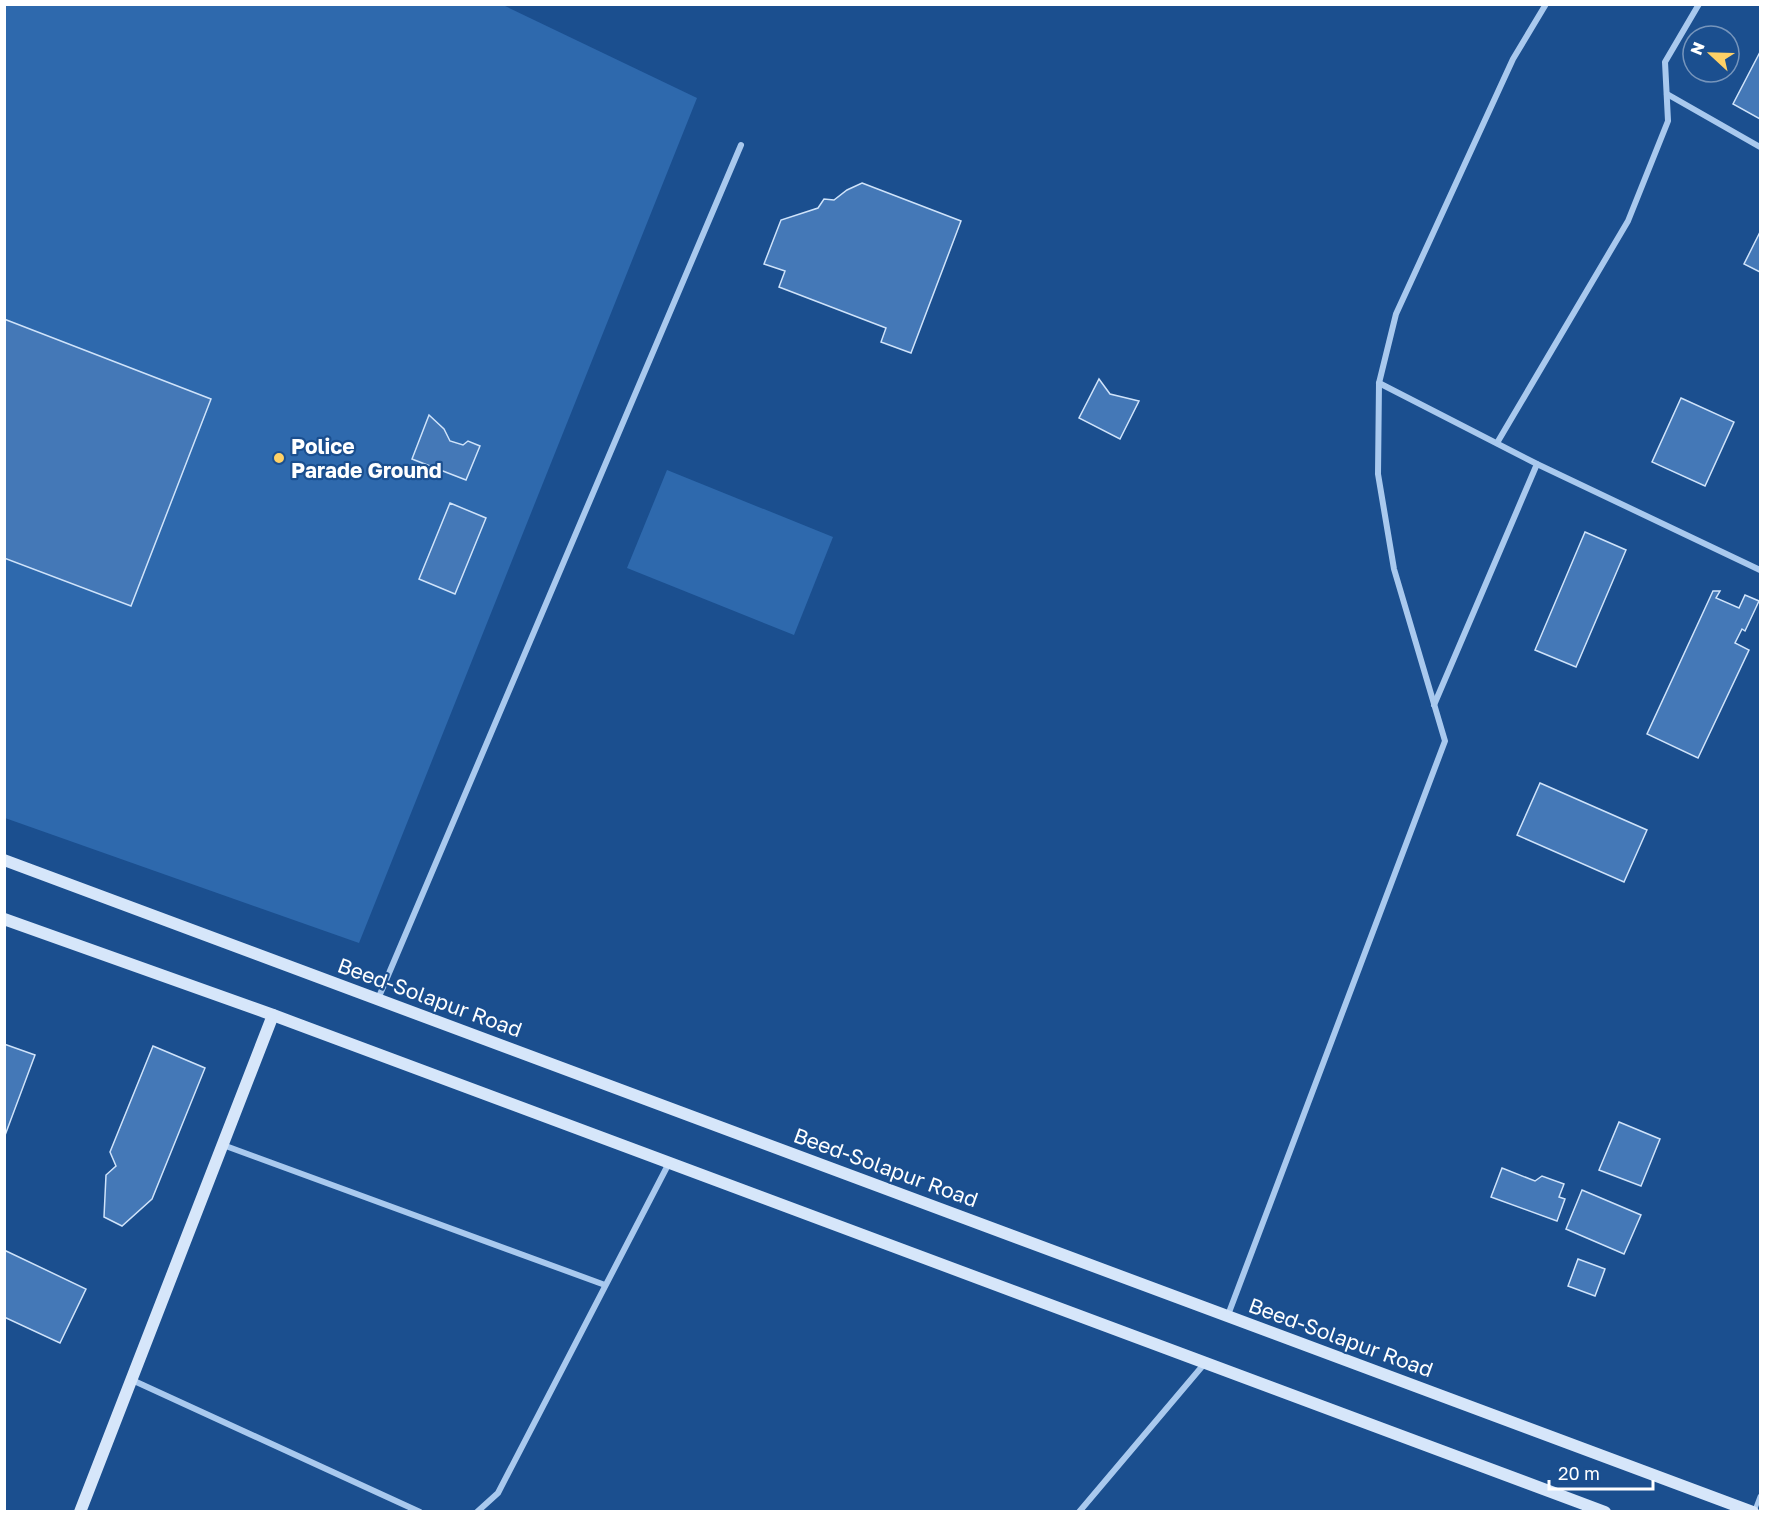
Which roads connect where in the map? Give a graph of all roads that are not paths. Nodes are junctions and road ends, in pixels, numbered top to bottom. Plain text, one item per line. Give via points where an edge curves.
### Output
1 (1546, 4) edge
2 (1699, 4) edge
3 (1667, 94) junction
4 (741, 145) dead end
5 (1761, 147) edge
6 (1380, 383) junction
7 (1497, 443) junction
8 (1537, 464) junction
9 (1761, 570) edge
10 (1434, 705) junction
11 (4, 860) edge
12 (4, 919) edge
13 (378, 999) junction
14 (273, 1015) junction
15 (223, 1145) junction
16 (669, 1162) junction
17 (605, 1285) junction
18 (1228, 1315) junction
19 (1206, 1362) junction
20 (131, 1380) junction
21 (1761, 1496) edge
22 (80, 1512) edge
23 (420, 1512) edge
24 (477, 1512) edge
25 (1079, 1512) edge
26 (1605, 1512) edge
27 (1753, 1512) edge

1 - 6 street via 1513,59 1396,314
2 - 3 street via 1665,62
3 - 5 street
3 - 7 street via 1668,121 1628,221
4 - 13 street
6 - 7 street
6 - 10 street via 1378,474 1394,569
7 - 8 street
8 - 9 street
8 - 10 street
10 - 18 street via 1445,741
11 - 13 main road, Beed-Solapur Road
12 - 14 main road
13 - 18 main road, Beed-Solapur Road
14 - 15 main road
14 - 16 main road
15 - 17 street
15 - 20 main road
16 - 17 street
16 - 19 main road
17 - 24 street via 498,1493
18 - 27 main road, Beed-Solapur Road
19 - 25 street
19 - 26 main road
20 - 22 main road
20 - 23 street
21 - 27 lane

